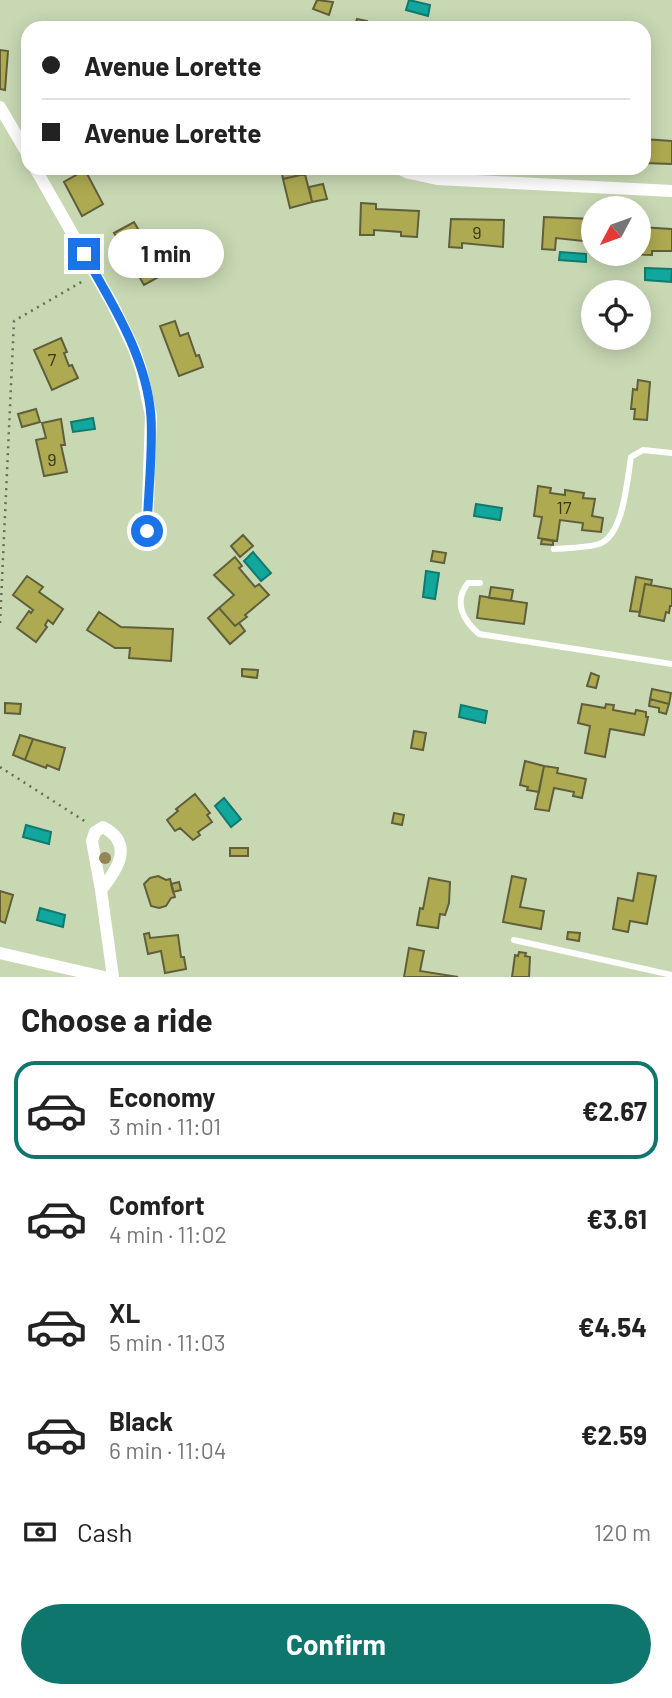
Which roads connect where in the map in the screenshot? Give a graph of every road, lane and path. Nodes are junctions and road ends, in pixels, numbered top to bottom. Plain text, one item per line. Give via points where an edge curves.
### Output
1 (0, 107) edge
2 (21, 143) edge
3 (39, 175) edge
4 (418, 175) edge
5 (672, 191) edge
6 (95, 274) junction
7 (672, 453) edge
8 (147, 531) dead end
9 (554, 549) dead end
10 (480, 583) dead end
11 (0, 623) edge
12 (672, 664) edge
13 (0, 767) edge
14 (97, 830) junction
15 (101, 890) junction
16 (514, 940) dead end
17 (0, 953) edge
18 (672, 975) edge
19 (104, 977) edge
20 (113, 977) edge

1 - 2 street
3 - 6 street
4 - 5 street
6 - 8 street via 135,349 151,416
6 - 11 path via 14,321
7 - 9 lane via 643,450 631,457 619,522 607,540
10 - 12 lane via 468,583 460,608 479,634
13 - 14 path
14 - 15 street via 92,841
14 - 15 street via 111,831 120,853 118,868
15 - 20 street
16 - 18 lane
17 - 19 street

